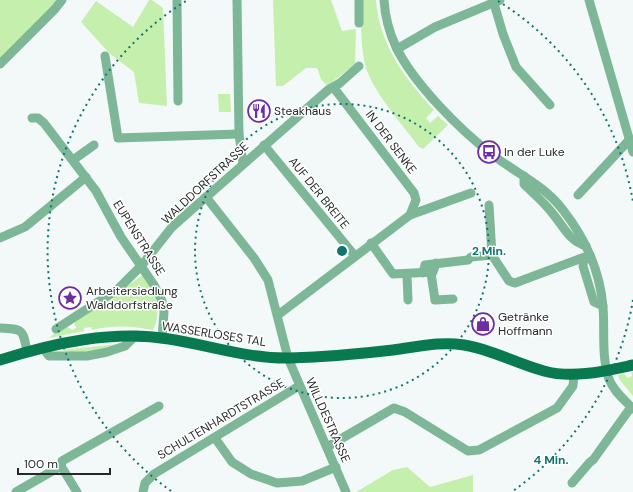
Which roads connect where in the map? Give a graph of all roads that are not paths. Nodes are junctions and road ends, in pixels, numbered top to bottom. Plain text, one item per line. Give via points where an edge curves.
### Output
1 (62, 0) edge
2 (177, 0) edge
3 (237, 0) edge
4 (359, 0) edge
5 (384, 0) edge
6 (589, 0) edge
7 (496, 1) edge
8 (359, 23) dead end
9 (397, 49) junction
10 (105, 56) dead end
11 (0, 64) edge
12 (359, 66) dead end
13 (334, 88) junction
14 (178, 101) dead end
15 (550, 105) dead end
16 (32, 118) dead end
17 (239, 134) junction
18 (630, 139) junction
19 (94, 145) dead end
20 (264, 145) junction
21 (633, 152) edge
22 (73, 160) junction
23 (243, 164) junction
24 (86, 177) junction
25 (471, 193) dead end
26 (578, 195) dead end
27 (206, 197) junction
28 (489, 205) dead end
29 (410, 215) junction
30 (0, 238) edge
31 (371, 244) junction
32 (492, 255) junction
33 (355, 256) junction
34 (587, 256) junction
35 (142, 265) junction
36 (427, 273) junction
37 (406, 275) junction
38 (453, 299) dead end
39 (408, 300) dead end
40 (278, 315) junction
41 (0, 328) edge
42 (56, 329) dead end
43 (136, 335) junction
44 (162, 338) junction
45 (43, 348) junction
46 (27, 352) junction
47 (288, 358) junction
48 (0, 360) edge
49 (633, 365) edge
50 (607, 370) junction
51 (574, 374) junction
52 (299, 386) junction
53 (159, 406) dead end
54 (632, 408) edge
55 (215, 438) junction
56 (327, 447) junction
57 (61, 466) junction
58 (336, 466) junction
59 (572, 482) dead end
60 (16, 492) edge
61 (77, 492) edge
62 (143, 492) edge
63 (346, 492) edge

1 - 11 street
2 - 14 street
3 - 17 street
4 - 8 street
5 - 9 street via 386,20
6 - 18 street
7 - 9 street via 436,27
7 - 15 street via 503,34 516,67
9 - 34 street via 427,92 450,116 495,156 524,176 524,184 553,214 569,237 586,246
10 - 17 street via 118,138
12 - 13 street, WALDDORFSTRASSE
13 - 20 street, WALDDORFSTRASSE via 328,90
13 - 29 street, IN DER SENKE via 414,193 416,200
16 - 22 street, EUPENSTRASSE via 38,118 44,123
17 - 23 street
18 - 21 street
18 - 26 street
19 - 22 street
20 - 23 street, WALDDORFSTRASSE
20 - 33 street, AUF DER BREITE
22 - 24 street, EUPENSTRASSE
23 - 27 street, WALDDORFSTRASSE
24 - 30 street via 25,228
24 - 35 street, EUPENSTRASSE via 121,237
25 - 29 street
27 - 35 street, WALDDORFSTRASSE via 172,228
27 - 40 street, WILLDESTRASSE via 268,280
28 - 32 street
29 - 31 street
31 - 33 street
31 - 37 street via 390,272
32 - 34 street via 515,283
32 - 36 street via 425,265
33 - 40 street
34 - 50 street via 583,266 594,302 603,306
35 - 42 street, WALDDORFSTRASSE via 118,289 71,324
35 - 44 street, EUPENSTRASSE via 162,301
36 - 37 street
36 - 38 street via 435,300
37 - 39 street
40 - 47 street, WILLDESTRASSE
41 - 46 street via 22,331
43 - 44 main road, WASSERLOSES TAL
43 - 45 main road, WASSERLOSES TAL via 104,337
43 - 45 street via 125,346 87,356 49,356
44 - 47 main road, WASSERLOSES TAL
45 - 46 main road, WASSERLOSES TAL
46 - 48 main road, WASSERLOSES TAL
47 - 51 main road, WASSERLOSES TAL via 344,355 442,344 463,345 480,348 545,372
47 - 52 street, WILLDESTRASSE
49 - 50 main road, WASSERLOSES TAL
50 - 51 main road, WASSERLOSES TAL
50 - 54 street via 613,387
51 - 56 street via 573,386 557,408 479,450 468,451 405,412 394,408
52 - 55 street, SCHULTENHARDTSTRASSE
52 - 56 street, WILLDESTRASSE
53 - 57 street via 62,461
54 - 59 street via 593,460
55 - 58 street via 232,462 251,474 277,483 302,481
55 - 62 street, SCHULTENHARDTSTRASSE via 154,474 145,483
56 - 58 street, WILLDESTRASSE
57 - 60 street
57 - 61 street
58 - 63 street, WILLDESTRASSE

